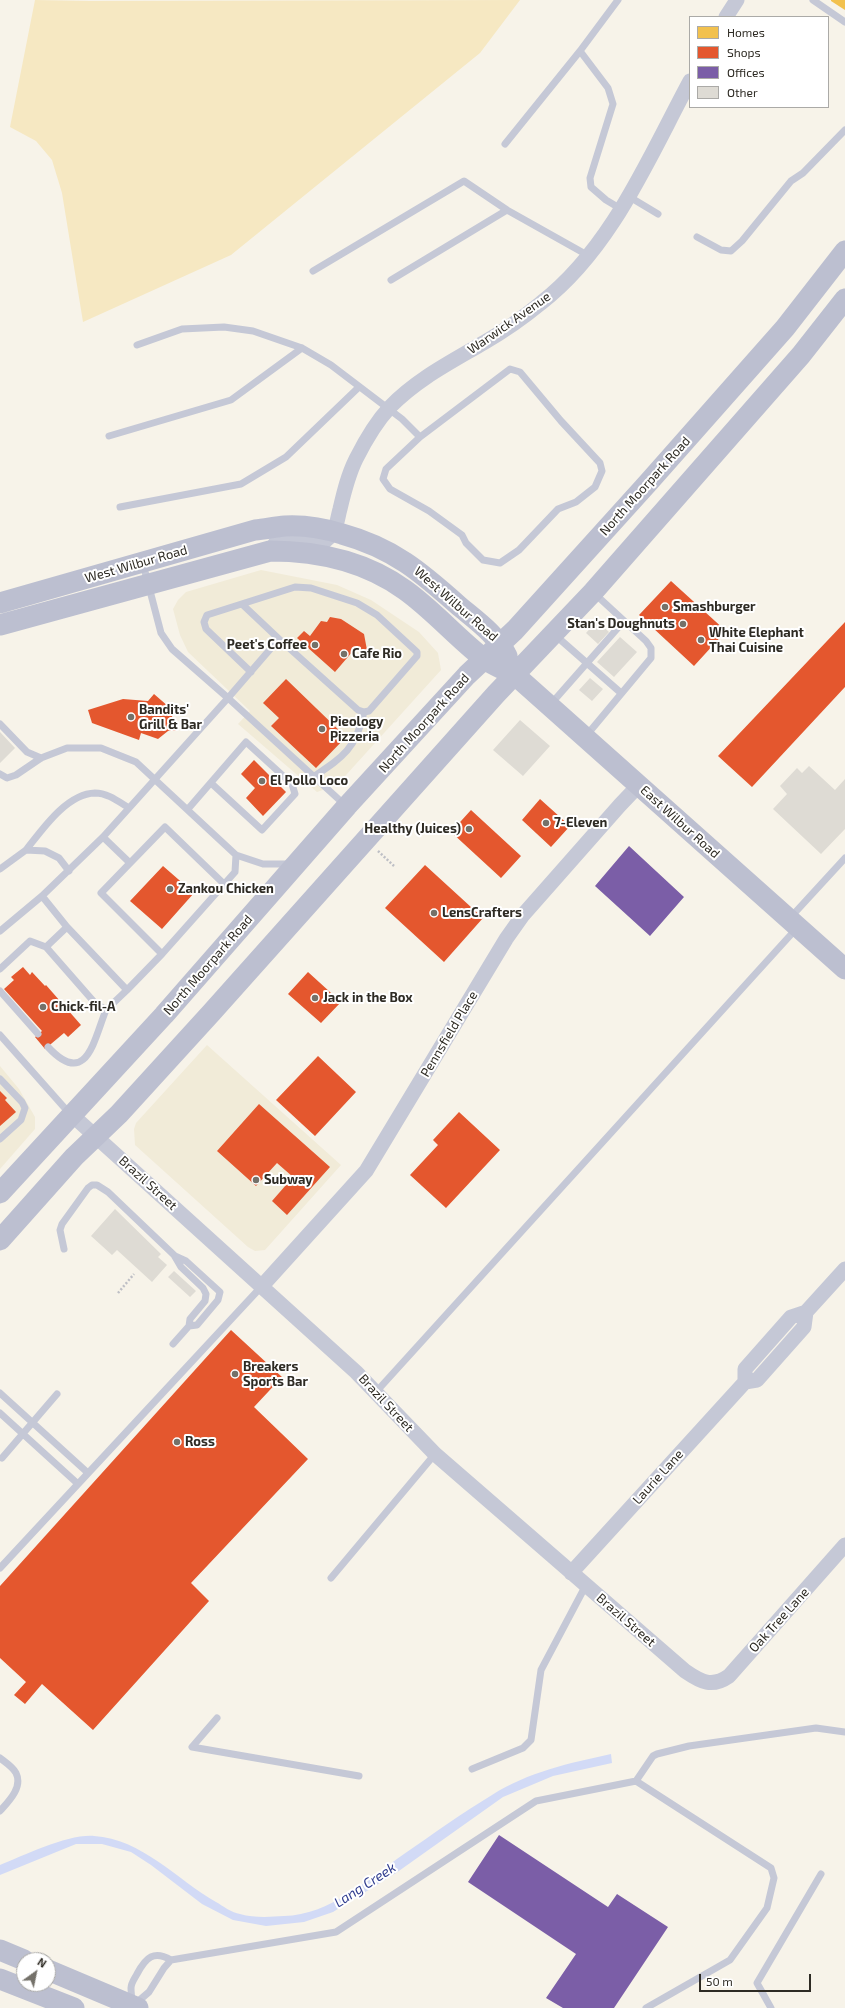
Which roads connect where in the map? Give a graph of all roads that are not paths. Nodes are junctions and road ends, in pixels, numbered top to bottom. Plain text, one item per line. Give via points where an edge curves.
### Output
1 (618, 0) edge
2 (737, 0) edge
3 (813, 0) edge
4 (727, 16) edge
5 (845, 22) edge
6 (580, 51) junction
7 (689, 83) edge
8 (845, 130) edge
9 (505, 144) dead end
10 (624, 203) junction
11 (507, 210) junction
12 (658, 214) dead end
13 (696, 237) dead end
14 (845, 251) edge
15 (589, 256) junction
16 (313, 270) dead end
17 (391, 280) dead end
18 (845, 299) edge
19 (137, 345) dead end
20 (302, 348) junction
21 (360, 387) junction
22 (389, 408) junction
23 (109, 436) dead end
24 (420, 437) junction
25 (120, 507) dead end
26 (334, 531) junction
27 (270, 551) junction
28 (142, 562) junction
29 (148, 585) junction
30 (593, 592) junction
31 (0, 603) edge
32 (243, 605) junction
33 (624, 621) junction
34 (0, 625) edge
35 (554, 634) junction
36 (279, 639) junction
37 (501, 644) junction
38 (484, 659) junction
39 (587, 663) junction
40 (251, 672) junction
41 (515, 675) junction
42 (621, 694) junction
43 (228, 698) junction
44 (550, 705) junction
45 (364, 712) junction
46 (0, 724) edge
47 (586, 737) junction
48 (42, 758) junction
49 (0, 774) edge
50 (313, 777) junction
51 (155, 778) junction
52 (211, 782) junction
53 (640, 785) junction
54 (347, 806) junction
55 (129, 808) junction
56 (188, 809) junction
57 (103, 837) junction
58 (26, 850) junction
59 (236, 855) junction
60 (845, 858) edge
61 (130, 863) junction
62 (299, 863) junction
63 (1, 867) edge
64 (69, 871) junction
65 (224, 884) junction
66 (42, 896) junction
67 (793, 923) junction
68 (67, 927) junction
69 (0, 931) edge
70 (46, 947) junction
71 (162, 954) junction
72 (844, 968) edge
73 (0, 969) edge
74 (127, 990) junction
75 (0, 991) edge
76 (106, 1010) junction
77 (38, 1034) dead end
78 (0, 1035) edge
79 (48, 1047) dead end
80 (0, 1079) edge
81 (72, 1115) junction
82 (94, 1136) junction
83 (0, 1139) edge
84 (0, 1193) edge
85 (0, 1240) edge
86 (64, 1249) dead end
87 (174, 1255) junction
88 (845, 1269) edge
89 (262, 1286) junction
90 (189, 1326) junction
91 (173, 1344) dead end
92 (376, 1392) junction
93 (0, 1393) edge
94 (56, 1394) dead end
95 (0, 1414) edge
96 (32, 1422) junction
97 (22, 1434) junction
98 (435, 1454) junction
99 (2, 1458) dead end
100 (88, 1473) junction
101 (78, 1484) junction
102 (845, 1545) edge
103 (0, 1568) edge
104 (571, 1573) junction
105 (331, 1578) dead end
106 (586, 1585) junction
107 (706, 1682) joint
108 (217, 1718) dead end
109 (845, 1732) edge
110 (0, 1758) edge
111 (472, 1769) dead end
112 (359, 1776) dead end
113 (636, 1781) junction
114 (0, 1811) edge
115 (821, 1874) dead end
116 (0, 1950) edge
117 (16, 1957) edge
118 (171, 1960) junction
119 (56, 1973) edge
120 (0, 1979) edge
121 (134, 2007) edge
122 (74, 2008) edge
123 (646, 2008) edge
124 (771, 2008) edge

1 - 6 lane
2 - 4 street
3 - 5 lane
6 - 9 lane
6 - 10 lane via 608,88 613,104 590,178 591,187 606,200
7 - 10 street, Warwick Avenue
8 - 13 lane via 803,173 791,181 731,251 721,250
10 - 12 lane
10 - 15 street, Warwick Avenue
11 - 15 lane
11 - 16 lane via 464,181
11 - 17 lane
14 - 37 main road, North Moorpark Road via 785,328 637,496
15 - 22 street, Warwick Avenue via 543,302 486,342 429,374
18 - 30 main road via 801,355
19 - 20 lane via 182,329 224,327 252,331
20 - 21 lane via 331,365
20 - 23 lane via 231,400
21 - 22 lane
21 - 25 lane via 286,457 241,484
22 - 24 lane
22 - 26 street, Warwick Avenue via 355,460
24 - 24 lane via 510,369 520,372 600,463 602,471 595,487 576,502 558,508 519,550 500,563 483,560 466,543 462,535 429,511 390,488 383,479 386,469
26 - 27 street via 321,543 276,542
26 - 28 main road, West Wilbur Road via 285,526 255,530
26 - 37 main road, West Wilbur Road via 378,545 413,566
27 - 29 main road, West Wilbur Road
27 - 38 main road, West Wilbur Road via 297,551 333,557 382,575 406,590
28 - 29 lane
28 - 31 main road, West Wilbur Road
29 - 34 main road, West Wilbur Road
29 - 43 lane via 161,634 172,649
30 - 33 lane
30 - 35 main road
32 - 36 lane
32 - 40 lane via 207,615 204,622 206,629
32 - 45 lane via 295,588 311,588 357,603 377,615 414,647 417,656 369,711
33 - 39 lane
33 - 42 lane via 651,648 651,658
35 - 39 lane
35 - 41 main road
36 - 40 lane
36 - 45 lane via 358,710
37 - 38 main road, North Moorpark Road
37 - 41 main road, West Wilbur Road
38 - 41 main road, West Wilbur Road
38 - 54 main road, North Moorpark Road
39 - 42 lane
39 - 44 lane
40 - 43 lane
41 - 44 main road, East Wilbur Road
41 - 82 main road via 222,1001 118,1114
42 - 47 lane
43 - 50 lane
43 - 51 lane
44 - 47 main road, East Wilbur Road
45 - 50 lane via 360,732 349,748 340,758
46 - 48 lane via 27,752
47 - 53 main road, East Wilbur Road
48 - 49 lane via 16,775 7,778
48 - 51 lane via 67,748 101,748 136,762
50 - 54 lane
51 - 55 lane
51 - 56 lane
52 - 52 lane via 262,830 294,794 292,784 246,742
52 - 56 lane
53 - 67 main road, East Wilbur Road
53 - 89 street, Pennsfield Place via 620,804 523,915 366,1171
54 - 62 main road, North Moorpark Road
55 - 57 lane
55 - 58 lane via 111,797 96,793 80,797 56,813
56 - 59 lane
57 - 61 lane
57 - 64 lane
58 - 63 lane
58 - 64 lane via 45,851 59,858
59 - 62 lane via 264,864
59 - 65 lane via 235,872
60 - 67 lane
61 - 65 lane via 166,827
61 - 71 lane via 101,894
62 - 81 main road, North Moorpark Road via 154,1027
64 - 66 lane
65 - 71 lane
66 - 68 lane
66 - 69 lane
67 - 72 main road, East Wilbur Road
67 - 92 lane
68 - 70 lane
68 - 74 lane
70 - 73 lane via 30,941
70 - 76 lane via 95,1003
71 - 74 lane
74 - 76 lane
75 - 77 lane
76 - 79 lane via 90,1052 83,1061 69,1062 58,1057
78 - 81 lane
80 - 83 lane via 25,1108 21,1120
81 - 82 street, Brazil Street
81 - 84 main road, North Moorpark Road
82 - 85 main road
82 - 89 street, Brazil Street
86 - 87 lane via 60,1230 62,1224 88,1188 97,1185 108,1192
87 - 90 lane via 181,1268 206,1294 204,1301 190,1319
87 - 90 lane via 186,1261 220,1292 218,1300 197,1325
88 - 104 street, Laurie Lane via 806,1312 804,1327 757,1380 745,1382
89 - 92 street, Brazil Street
89 - 100 lane
90 - 91 lane
92 - 98 street, Brazil Street
93 - 96 lane
94 - 96 lane
95 - 97 lane
96 - 97 lane
96 - 100 lane
97 - 99 lane
97 - 101 lane
98 - 104 street, Brazil Street
98 - 105 lane
100 - 101 lane
101 - 103 lane
102 - 107 street, Oak Tree Lane via 729,1676 720,1682
104 - 106 street, Brazil Street
106 - 107 street, Brazil Street via 685,1671
106 - 111 lane via 540,1670 530,1740 523,1748
108 - 112 lane via 192,1747
109 - 113 lane via 816,1728 689,1746 652,1756
110 - 114 lane via 16,1772 17,1780 16,1791
113 - 118 lane via 536,1801 336,1932
113 - 123 lane via 771,1868 774,1878 767,1908 730,1960
115 - 124 lane via 757,1984
116 - 117 main road
118 - 121 lane
118 - 121 lane via 163,1955 155,1955 141,1966 131,1987
119 - 121 main road
120 - 122 main road

